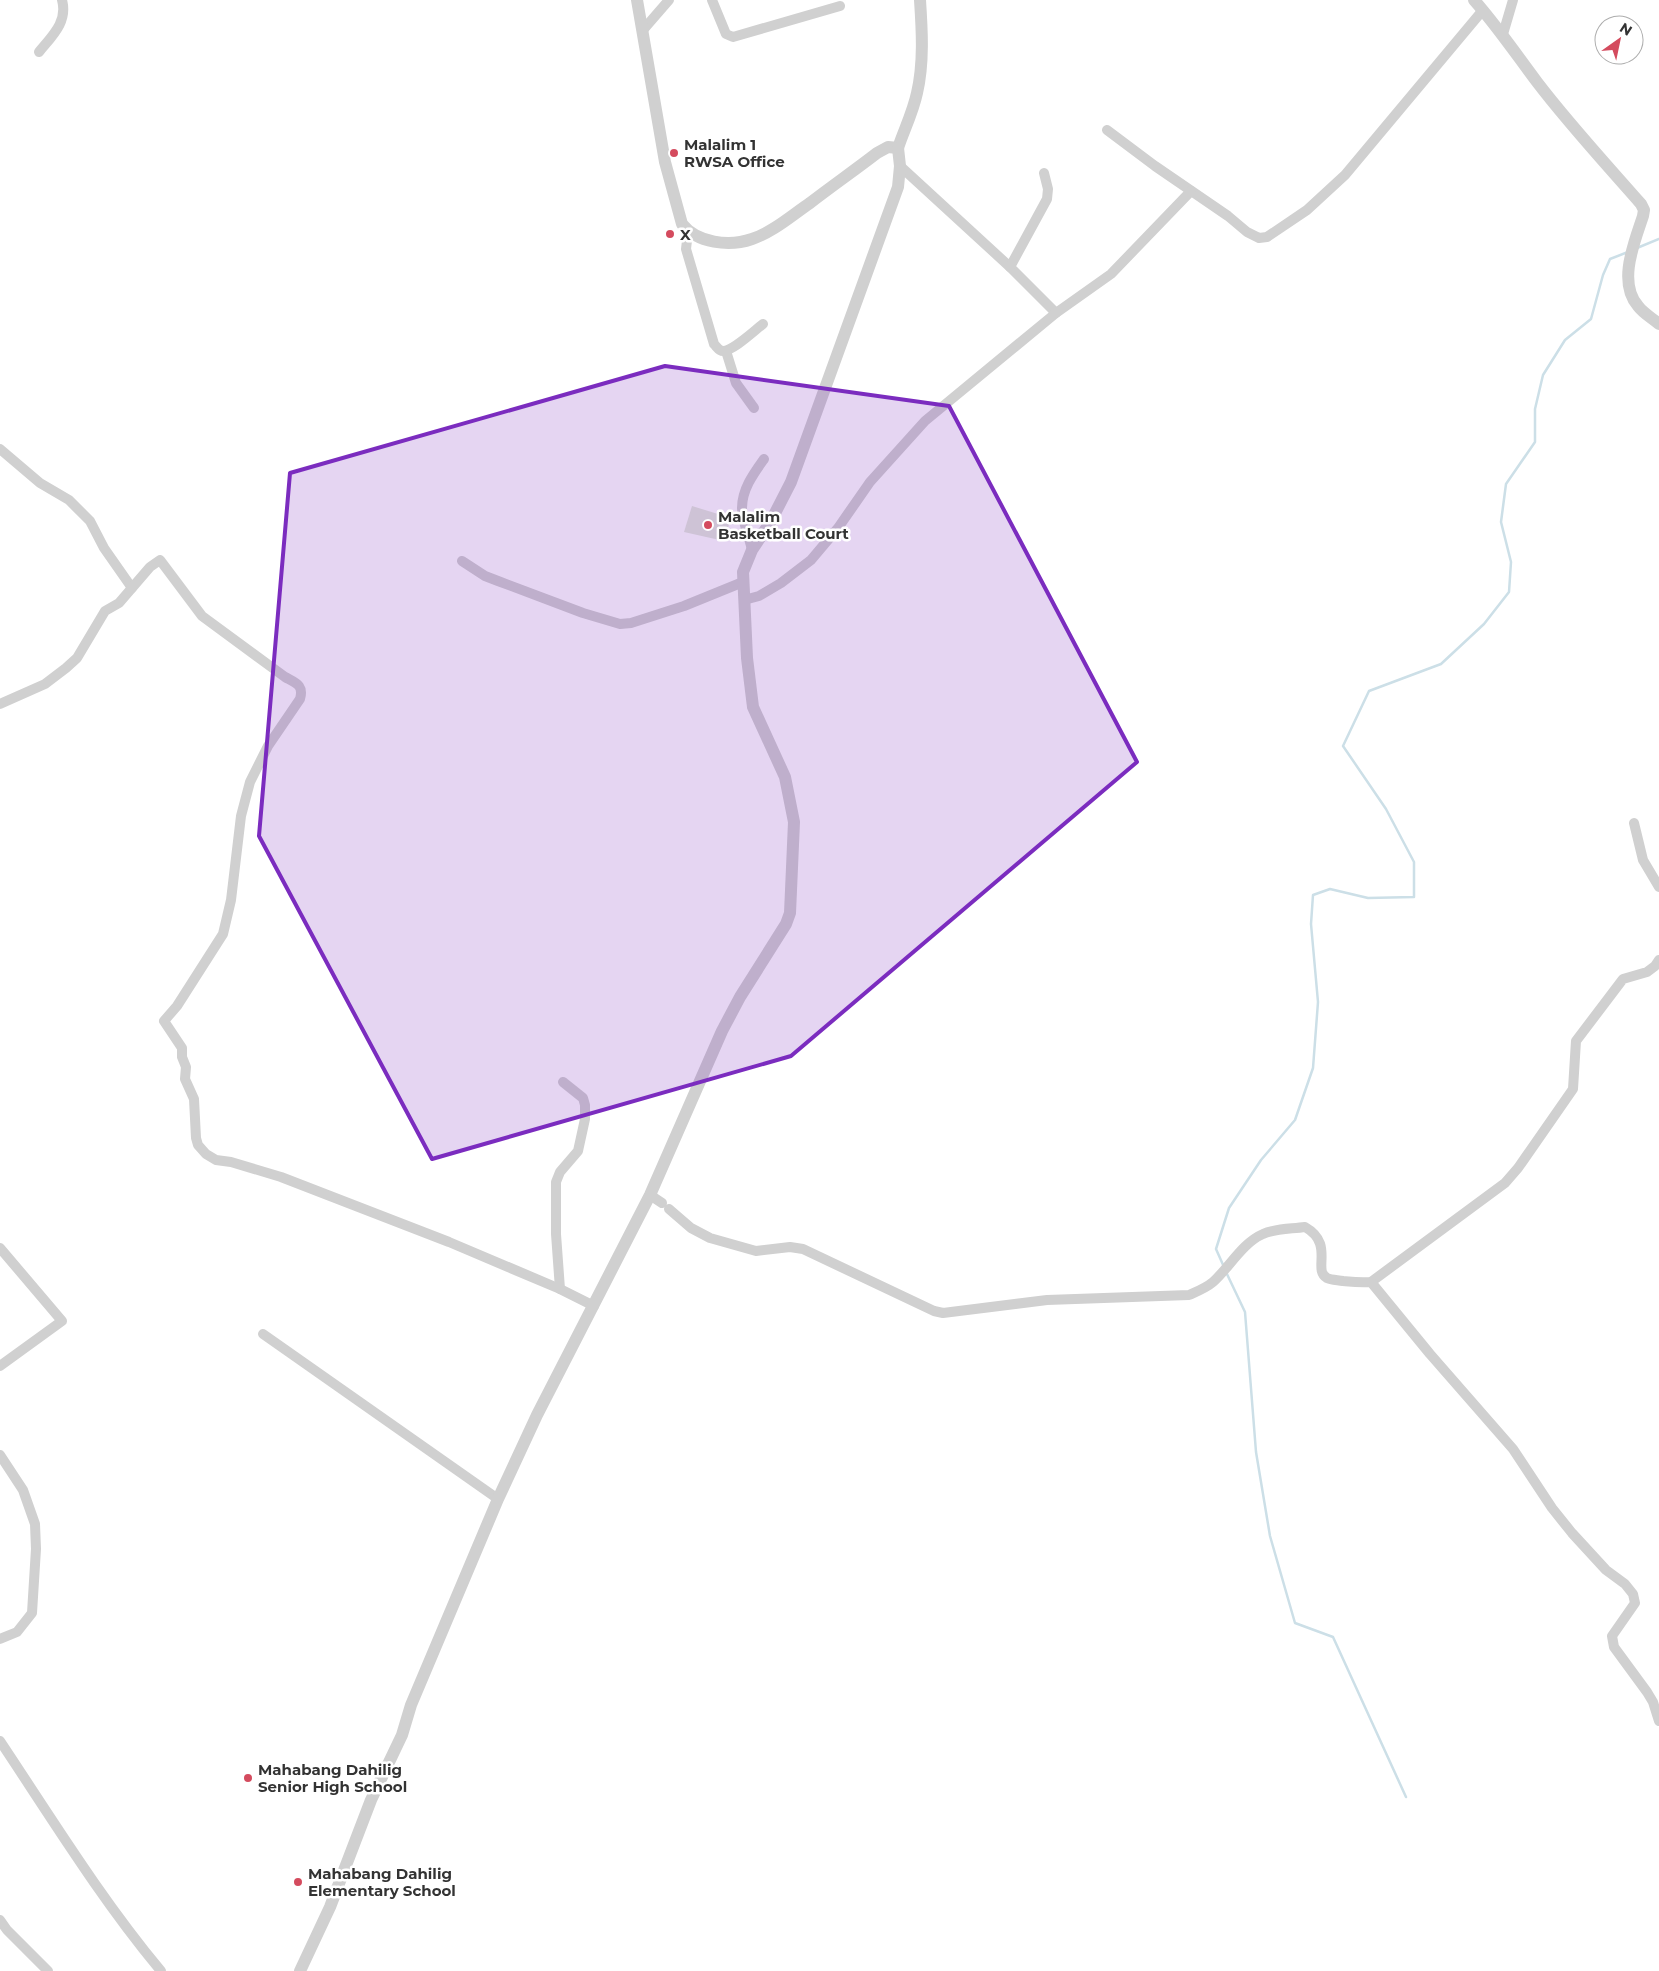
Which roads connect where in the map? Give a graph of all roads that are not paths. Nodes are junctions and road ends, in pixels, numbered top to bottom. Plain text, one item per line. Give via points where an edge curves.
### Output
1 (62, 0) edge
2 (637, 0) edge
3 (669, 0) edge
4 (712, 0) edge
5 (920, 0) edge
6 (1474, 0) edge
7 (1513, 0) edge
8 (840, 6) dead end
9 (1483, 10) junction
10 (643, 30) junction
11 (1503, 34) junction
12 (39, 52) dead end
13 (1107, 130) dead end
14 (898, 148) junction
15 (900, 166) junction
16 (1044, 173) dead end
17 (1191, 192) junction
18 (688, 232) junction
19 (1010, 267) junction
20 (1056, 313) junction
21 (763, 324) dead end
22 (1659, 324) edge
23 (726, 350) junction
24 (754, 408) dead end
25 (0, 449) edge
26 (764, 458) dead end
27 (752, 550) junction
28 (462, 561) dead end
29 (743, 582) junction
30 (132, 588) junction
31 (744, 600) junction
32 (0, 704) edge
33 (1634, 823) dead end
34 (1659, 887) edge
35 (1659, 960) edge
36 (563, 1082) dead end
37 (650, 1195) junction
38 (0, 1248) edge
39 (1371, 1282) junction
40 (560, 1289) junction
41 (594, 1306) junction
42 (263, 1334) dead end
43 (0, 1366) edge
44 (0, 1455) edge
45 (498, 1498) junction
46 (0, 1639) edge
47 (1659, 1720) edge
48 (0, 1741) edge
49 (0, 1921) edge
50 (48, 1971) edge
51 (161, 1971) edge
52 (300, 1971) edge

1 - 12 street via 64,15 60,26
2 - 10 street
3 - 10 street
4 - 8 street via 726,34 733,37
5 - 14 street via 920,80
6 - 9 street
7 - 11 street
9 - 11 street
9 - 17 street via 1359,161 1322,197 1284,226 1263,238 1253,236
10 - 18 street via 665,162 682,224
11 - 22 street via 1542,88 1641,204 1643,216 1628,261 1629,282 1638,307
13 - 17 street
14 - 15 street
14 - 18 street via 888,147 877,153 778,226 750,240 712,241
15 - 19 street
15 - 27 street via 898,186 799,462 784,497
16 - 19 street via 1047,199
17 - 20 street via 1111,274
18 - 23 street via 686,249 714,344 721,351
19 - 20 street
20 - 31 street via 925,421 870,482 811,560 781,583 759,596
21 - 23 street
23 - 24 street via 736,383
25 - 30 street via 40,483 69,500 90,521
26 - 27 street via 744,495 743,513
27 - 29 street via 744,566
28 - 29 street via 485,576 620,624 684,606
29 - 31 street
30 - 32 street via 101,616 76,658 62,672 45,684
30 - 40 street via 160,560 202,616 299,684 302,691 250,782 241,816 231,900 223,934 164,1021 182,1048 185,1079 194,1099 198,1145 216,1160 281,1177 450,1242
31 - 37 street via 746,658 754,707 785,777 793,808 790,913 722,1031
33 - 34 street via 1644,860
35 - 39 street via 1647,972 1623,979 1576,1041 1573,1089 1505,1183
36 - 40 street via 583,1098 586,1105 578,1151 560,1172 556,1182
37 - 39 street via 702,1235 756,1251 790,1247 803,1249 943,1313 1047,1300 1190,1295 1214,1282 1232,1259 1262,1234 1305,1227 1319,1238 1322,1274 1328,1279
37 - 41 street
38 - 43 street via 62,1321
39 - 47 street via 1513,1449 1572,1533 1633,1594 1635,1603 1612,1636 1612,1641 1650,1697
40 - 41 street
41 - 45 street via 551,1385
42 - 45 street
44 - 46 street via 26,1499 35,1524 36,1550 32,1613 17,1632
45 - 52 street via 411,1705 402,1735 371,1800 330,1907
48 - 51 street via 80,1862
49 - 50 street

